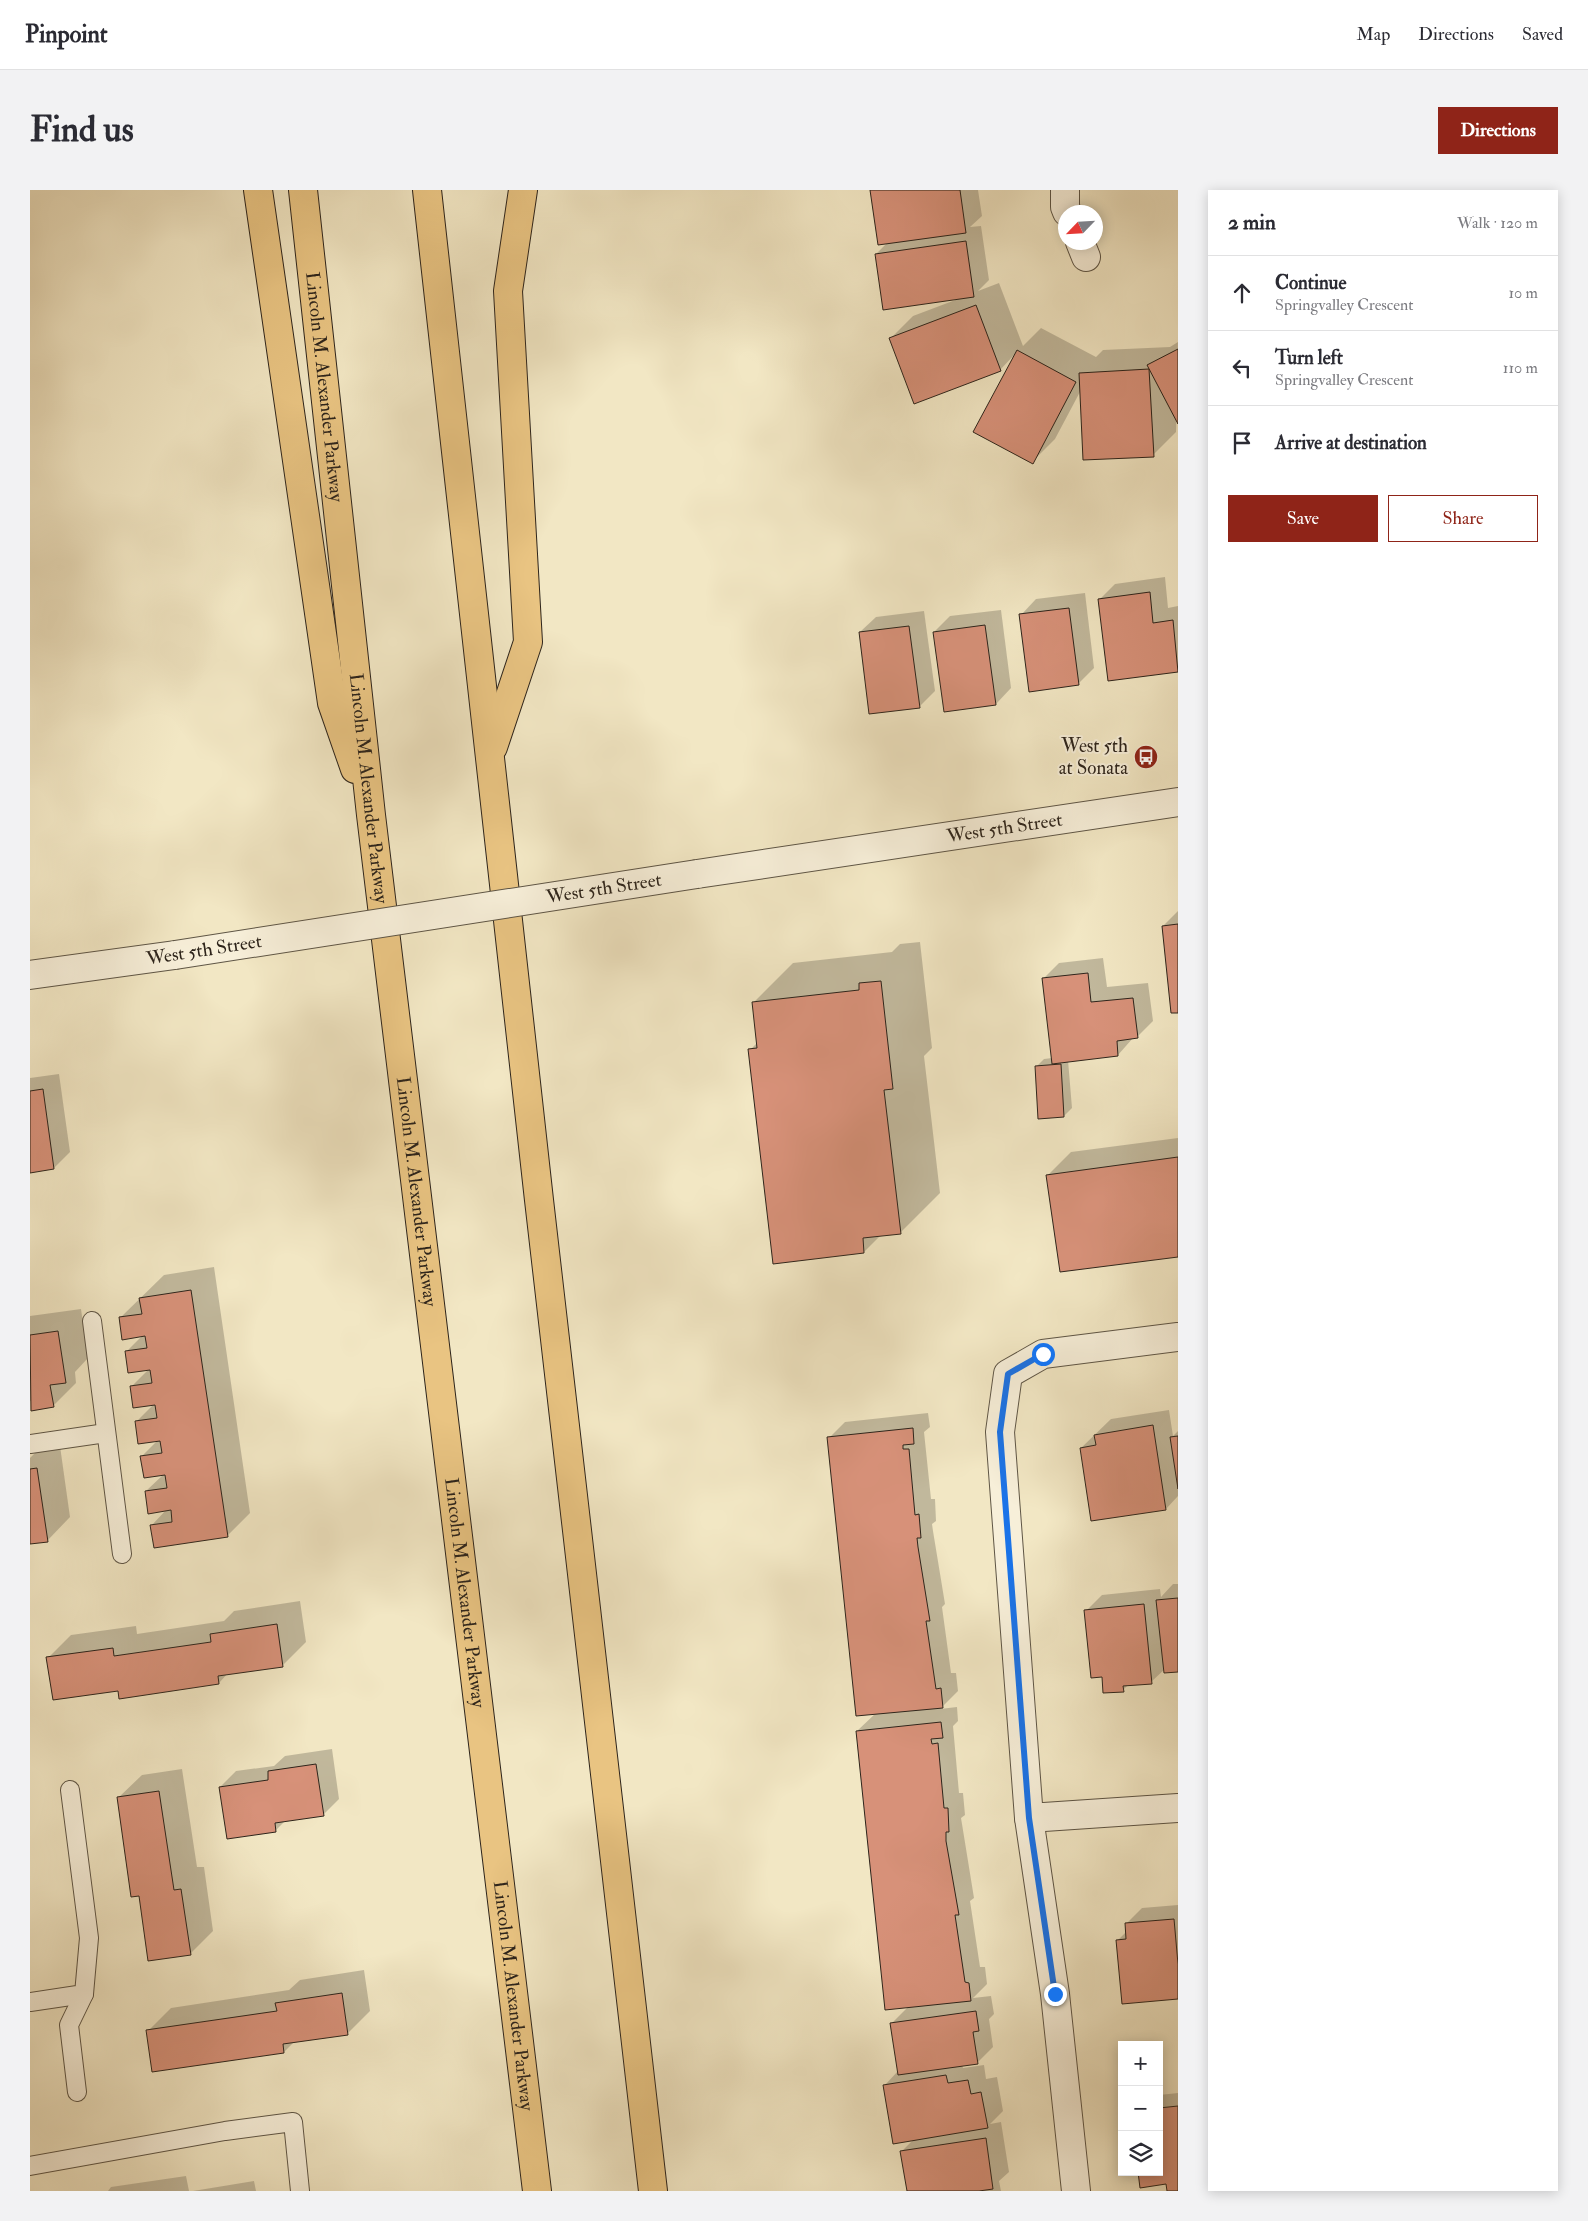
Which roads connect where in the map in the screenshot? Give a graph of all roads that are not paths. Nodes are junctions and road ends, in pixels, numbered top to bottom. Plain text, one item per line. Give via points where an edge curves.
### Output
1 (258, 190) edge
2 (303, 190) edge
3 (427, 190) edge
4 (523, 190) edge
5 (1065, 190) edge
6 (1065, 205) edge
7 (491, 755) junction
8 (1178, 802) edge
9 (371, 815) junction
10 (30, 975) edge
11 (92, 1321) dead end
12 (1178, 1336) edge
13 (106, 1433) junction
14 (30, 1444) edge
15 (122, 1554) dead end
16 (70, 1790) dead end
17 (1178, 1808) edge
18 (1029, 1818) junction
19 (84, 1994) junction
20 (30, 2002) edge
21 (78, 2092) dead end
22 (30, 2166) edge
23 (300, 2191) edge
24 (537, 2191) edge
25 (653, 2191) edge
26 (1076, 2191) edge

1 - 9 highway via 332,703
2 - 9 highway, Lincoln M. Alexander Parkway
3 - 7 highway
4 - 7 highway via 508,291 528,642
5 - 6 street
7 - 25 highway
8 - 10 street, West 5th Street, bridge
9 - 24 highway, Lincoln M. Alexander Parkway
11 - 13 lane
12 - 18 street via 1043,1354 1008,1374 1000,1432
13 - 14 lane
13 - 15 lane
16 - 19 lane via 88,1938
17 - 18 street
18 - 26 street via 1055,1994
19 - 20 lane
19 - 21 lane via 69,2025
22 - 23 lane via 292,2122

